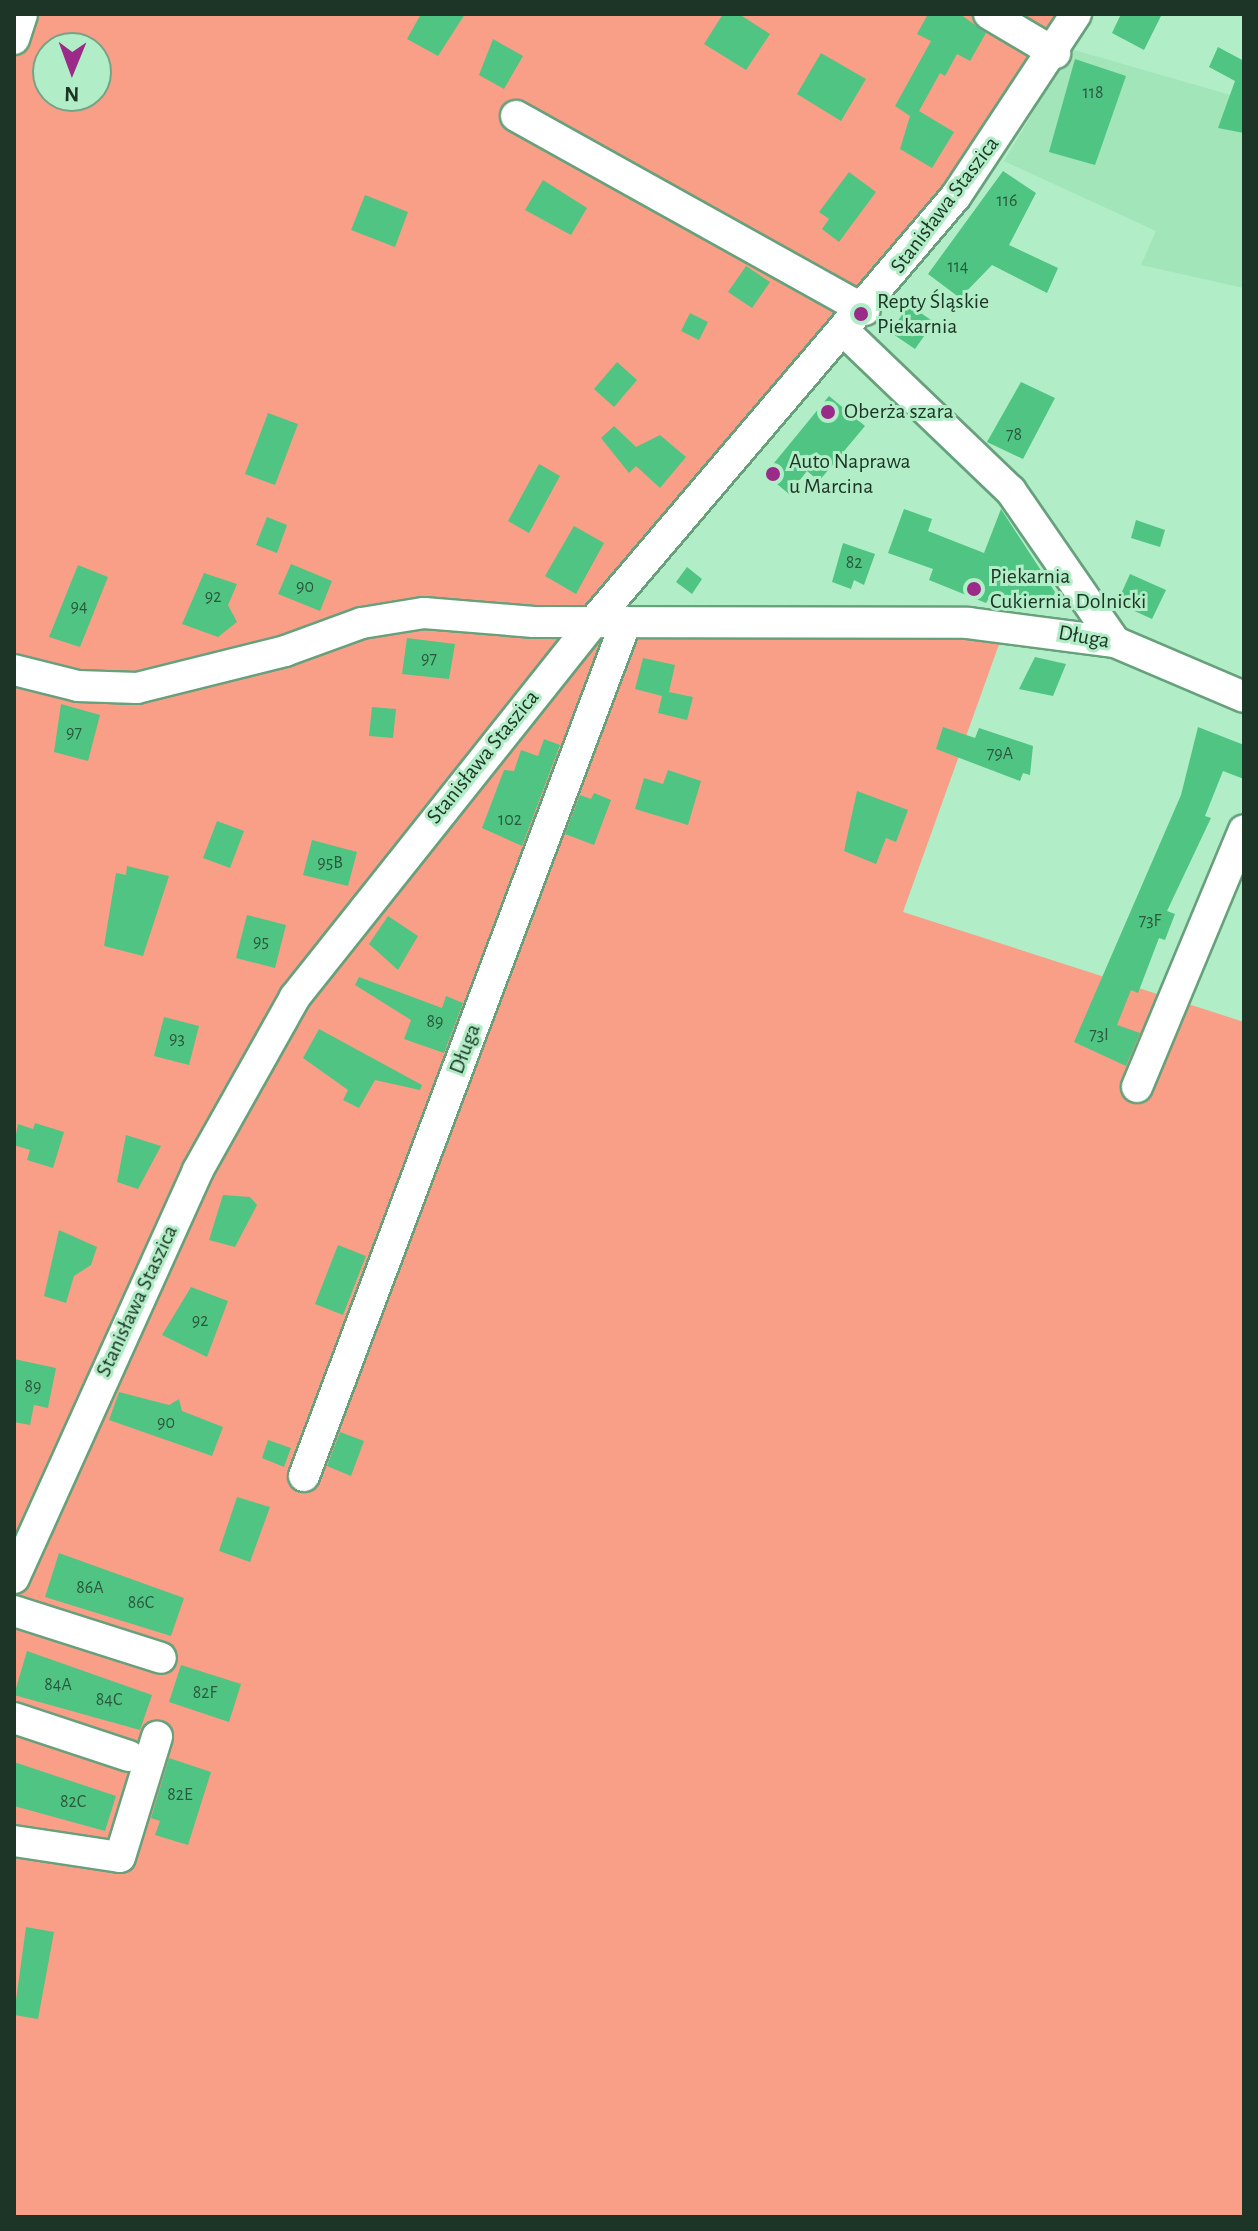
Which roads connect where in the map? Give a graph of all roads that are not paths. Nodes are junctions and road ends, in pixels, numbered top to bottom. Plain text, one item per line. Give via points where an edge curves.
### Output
1 (22, 14) edge
2 (989, 14) edge
3 (1076, 14) edge
4 (14, 39) edge
5 (1055, 53) junction
6 (516, 116) dead end
7 (856, 321) junction
8 (594, 621) junction
9 (626, 622) junction
10 (1115, 642) junction
11 (14, 670) edge
12 (1244, 697) edge
13 (1244, 830) edge
14 (1137, 1087) dead end
15 (304, 1476) dead end
16 (14, 1578) edge
17 (14, 1611) edge
18 (161, 1658) dead end
19 (14, 1718) edge
20 (157, 1737) dead end
21 (129, 1756) dead end
22 (14, 1841) edge

1 - 4 street
2 - 5 street
3 - 5 street, Stanisława Staszica
5 - 7 street, Stanisława Staszica via 956,196
6 - 7 street
7 - 8 street, Stanisława Staszica
7 - 10 street via 1011,491
8 - 9 street, Długa
8 - 11 street, Długa via 402,616 137,688 78,686
8 - 16 street, Stanisława Staszica via 295,997 198,1170
9 - 10 street, Długa via 968,623
9 - 15 street, Długa
10 - 12 street, Długa
13 - 14 street
17 - 18 street
19 - 21 street
20 - 22 street via 120,1857

